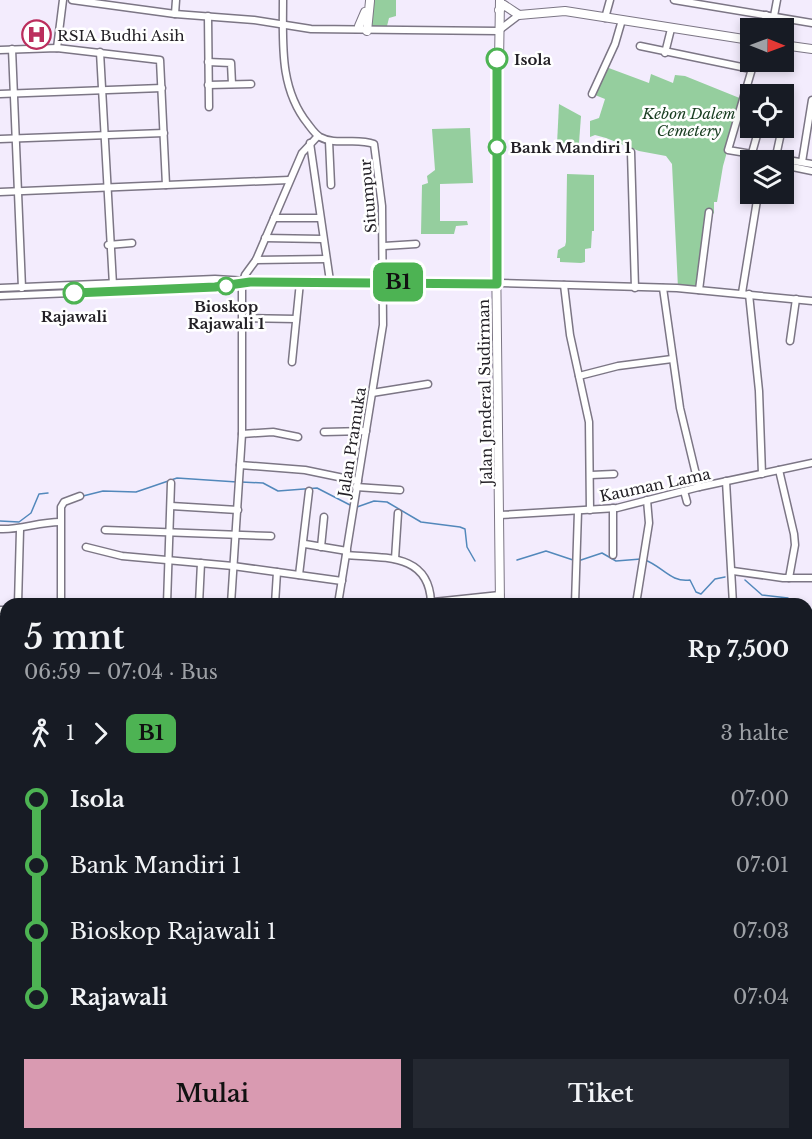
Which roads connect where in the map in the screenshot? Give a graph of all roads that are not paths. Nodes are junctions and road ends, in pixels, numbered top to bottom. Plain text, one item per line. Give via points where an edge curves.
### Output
1 (63, 0) edge
2 (72, 0) edge
3 (176, 0) edge
4 (283, 0) edge
5 (500, 0) edge
6 (610, 0) edge
7 (674, 0) edge
8 (777, 0) edge
9 (89, 1) edge
10 (369, 4) edge
11 (499, 11) junction
12 (175, 14) junction
13 (519, 15) junction
14 (766, 15) junction
15 (208, 16) junction
16 (774, 16) junction
17 (606, 18) junction
18 (765, 18) edge
19 (622, 20) junction
20 (812, 23) edge
21 (283, 24) junction
22 (359, 26) joint
23 (332, 28) junction
24 (671, 29) junction
25 (367, 31) junction
26 (498, 31) junction
27 (740, 39) edge
28 (640, 46) dead end
29 (794, 47) edge
30 (57, 48) junction
31 (12, 49) junction
32 (0, 50) edge
33 (812, 50) edge
34 (100, 52) junction
35 (665, 53) junction
36 (208, 62) junction
37 (740, 67) edge
38 (750, 72) edge
39 (232, 84) junction
40 (251, 84) dead end
41 (208, 85) junction
42 (162, 88) junction
43 (102, 91) junction
44 (0, 94) edge
45 (15, 94) junction
46 (592, 94) dead end
47 (812, 100) edge
48 (209, 107) dead end
49 (164, 133) junction
50 (104, 136) junction
51 (318, 136) junction
52 (0, 139) edge
53 (17, 139) junction
54 (329, 141) junction
55 (310, 143) junction
56 (631, 152) dead end
57 (740, 152) edge
58 (794, 160) edge
59 (802, 162) junction
60 (812, 164) edge
61 (794, 167) edge
62 (812, 171) edge
63 (289, 180) junction
64 (166, 185) junction
65 (331, 185) dead end
66 (106, 188) junction
67 (19, 191) junction
68 (0, 192) edge
69 (757, 204) edge
70 (709, 212) dead end
71 (274, 218) junction
72 (319, 218) junction
73 (265, 238) junction
74 (322, 239) junction
75 (132, 243) dead end
76 (416, 244) dead end
77 (108, 245) junction
78 (384, 246) junction
79 (256, 260) junction
80 (326, 260) junction
81 (183, 281) junction
82 (245, 282) junction
83 (300, 282) junction
84 (330, 282) junction
85 (384, 282) junction
86 (112, 284) junction
87 (497, 284) junction
88 (22, 285) junction
89 (564, 285) junction
90 (0, 288) edge
91 (183, 288) junction
92 (635, 288) junction
93 (663, 288) junction
94 (699, 290) junction
95 (113, 292) junction
96 (746, 293) junction
97 (0, 296) edge
98 (796, 299) junction
99 (812, 301) edge
100 (244, 318) junction
101 (296, 319) junction
102 (790, 340) dead end
103 (672, 359) junction
104 (292, 362) dead end
105 (579, 376) junction
106 (428, 384) dead end
107 (372, 393) junction
108 (366, 430) junction
109 (324, 432) dead end
110 (242, 434) junction
111 (298, 437) dead end
112 (812, 463) edge
113 (240, 465) junction
114 (779, 470) junction
115 (614, 474) dead end
116 (762, 474) junction
117 (591, 475) junction
118 (726, 481) junction
119 (171, 483) dead end
120 (357, 484) junction
121 (699, 487) junction
122 (309, 490) dead end
123 (400, 490) dead end
124 (684, 491) junction
125 (80, 496) dead end
126 (647, 500) junction
127 (687, 502) dead end
128 (171, 506) junction
129 (613, 508) junction
130 (238, 510) junction
131 (591, 510) junction
132 (578, 511) junction
133 (398, 513) dead end
134 (500, 515) junction
135 (324, 517) dead end
136 (60, 522) junction
137 (0, 530) edge
138 (20, 530) junction
139 (105, 530) dead end
140 (170, 531) junction
141 (236, 535) junction
142 (271, 536) dead end
143 (305, 544) junction
144 (86, 547) dead end
145 (321, 547) junction
146 (347, 553) junction
147 (613, 555) dead end
148 (169, 560) junction
149 (395, 560) junction
150 (201, 563) junction
151 (232, 566) junction
152 (733, 571) junction
153 (277, 572) junction
154 (299, 575) junction
155 (789, 578) junction
156 (812, 578) edge
157 (342, 581) junction
158 (500, 596) joint
159 (18, 598) edge
160 (61, 598) edge
161 (167, 598) edge
162 (199, 598) edge
163 (231, 598) edge
164 (275, 598) edge
165 (339, 598) edge
166 (430, 598) edge
167 (477, 598) edge
168 (575, 598) edge
169 (638, 598) edge
170 (733, 598) edge

1 - 30 street
2 - 9 street
3 - 12 street
4 - 21 street, Situmpur
5 - 11 main road, Jalan Jenderal Sudirman
6 - 17 street
7 - 14 street
8 - 16 street
9 - 12 street
10 - 22 main road
10 - 25 main road
11 - 13 main road via 504,5
11 - 26 main road, Jalan Jenderal Sudirman
12 - 15 street
13 - 17 main road via 565,11
13 - 26 street
14 - 16 street
14 - 18 street
15 - 21 street
15 - 36 street
16 - 20 street
17 - 19 main road
19 - 24 main road
19 - 46 street
21 - 23 street
21 - 51 street, Situmpur via 286,80 294,103
22 - 23 street
23 - 25 street
24 - 27 main road
24 - 35 street
25 - 26 street
26 - 87 main road, Jalan Jenderal Sudirman
28 - 35 street
29 - 33 main road
30 - 31 street
30 - 34 street
31 - 32 street
31 - 45 street
34 - 42 street via 159,59
34 - 43 street
35 - 37 street
36 - 39 street via 231,63
36 - 41 street
38 - 57 street via 728,150
39 - 40 street
39 - 41 street
41 - 48 street
42 - 43 street
42 - 49 street
43 - 45 street
43 - 50 street
44 - 45 street
45 - 53 street
47 - 59 street
49 - 50 street
49 - 64 street
50 - 53 street
50 - 66 street
51 - 54 street, Situmpur
51 - 55 street
52 - 53 street
53 - 67 street
54 - 65 street
54 - 78 street, Situmpur via 364,140 374,144
55 - 63 street
55 - 72 street
56 - 92 street
58 - 59 street
59 - 60 street
61 - 62 street
63 - 64 street
63 - 71 street
64 - 66 street
66 - 67 street
66 - 77 street
67 - 68 street
67 - 88 street
69 - 96 street
70 - 94 street
71 - 72 street
71 - 73 street
72 - 74 street
73 - 74 street
73 - 79 street
74 - 80 street
75 - 77 street
76 - 78 street
77 - 86 street
78 - 85 street, Situmpur
79 - 80 street
79 - 82 street
80 - 84 street
81 - 82 street
81 - 86 street
81 - 91 street
82 - 83 street
82 - 91 street
82 - 100 street
83 - 84 street
83 - 101 street
84 - 85 street
85 - 87 street
85 - 107 street, Jalan Pramuka via 383,325
86 - 88 street
86 - 95 street
87 - 89 street
87 - 134 main road, Jalan Jenderal Sudirman
88 - 90 street
89 - 92 street
89 - 105 street
91 - 95 street
92 - 93 street
93 - 94 street
93 - 103 street
94 - 96 street
95 - 97 street
96 - 98 street
96 - 116 street via 759,391
98 - 99 street
98 - 102 street
100 - 101 street
100 - 110 street
101 - 104 street
103 - 105 street
103 - 121 street
105 - 117 street via 589,422
106 - 107 street
107 - 108 street, Jalan Pramuka
108 - 109 street
108 - 120 street, Jalan Pramuka
110 - 111 street via 273,432
110 - 113 street
112 - 114 street, Kauman Lama
113 - 120 street via 305,470
113 - 130 street
114 - 116 street, Kauman Lama
114 - 155 street via 794,534
115 - 117 street
116 - 118 street, Kauman Lama
117 - 131 street
118 - 121 street, Kauman Lama
118 - 152 street
119 - 128 street
120 - 123 street
120 - 146 street, Jalan Pramuka
121 - 124 street, Kauman Lama
122 - 143 street
124 - 126 street, Kauman Lama
124 - 127 street
125 - 136 street via 62,504
126 - 129 street, Kauman Lama
126 - 169 street via 649,523
128 - 130 street
128 - 140 street
129 - 131 street, Kauman Lama
129 - 147 street
130 - 141 street
131 - 132 street, Kauman Lama
132 - 134 street, Kauman Lama
132 - 168 street
133 - 149 street
134 - 158 main road, Jalan Jenderal Sudirman
135 - 145 street
136 - 138 street via 38,522
136 - 160 street
137 - 138 street
138 - 159 street
139 - 140 street
140 - 141 street
140 - 148 street
141 - 142 street
141 - 151 street
143 - 145 street
143 - 154 street
144 - 148 street via 122,556
145 - 146 street
146 - 149 street
146 - 157 street, Jalan Pramuka
148 - 150 street
148 - 161 street
149 - 166 street via 424,573
150 - 151 street
150 - 162 street
151 - 153 street
151 - 163 street
152 - 155 street
152 - 170 street
153 - 154 street
153 - 164 street
154 - 157 street
155 - 156 street
157 - 165 street, Jalan Pramuka
158 - 167 street

